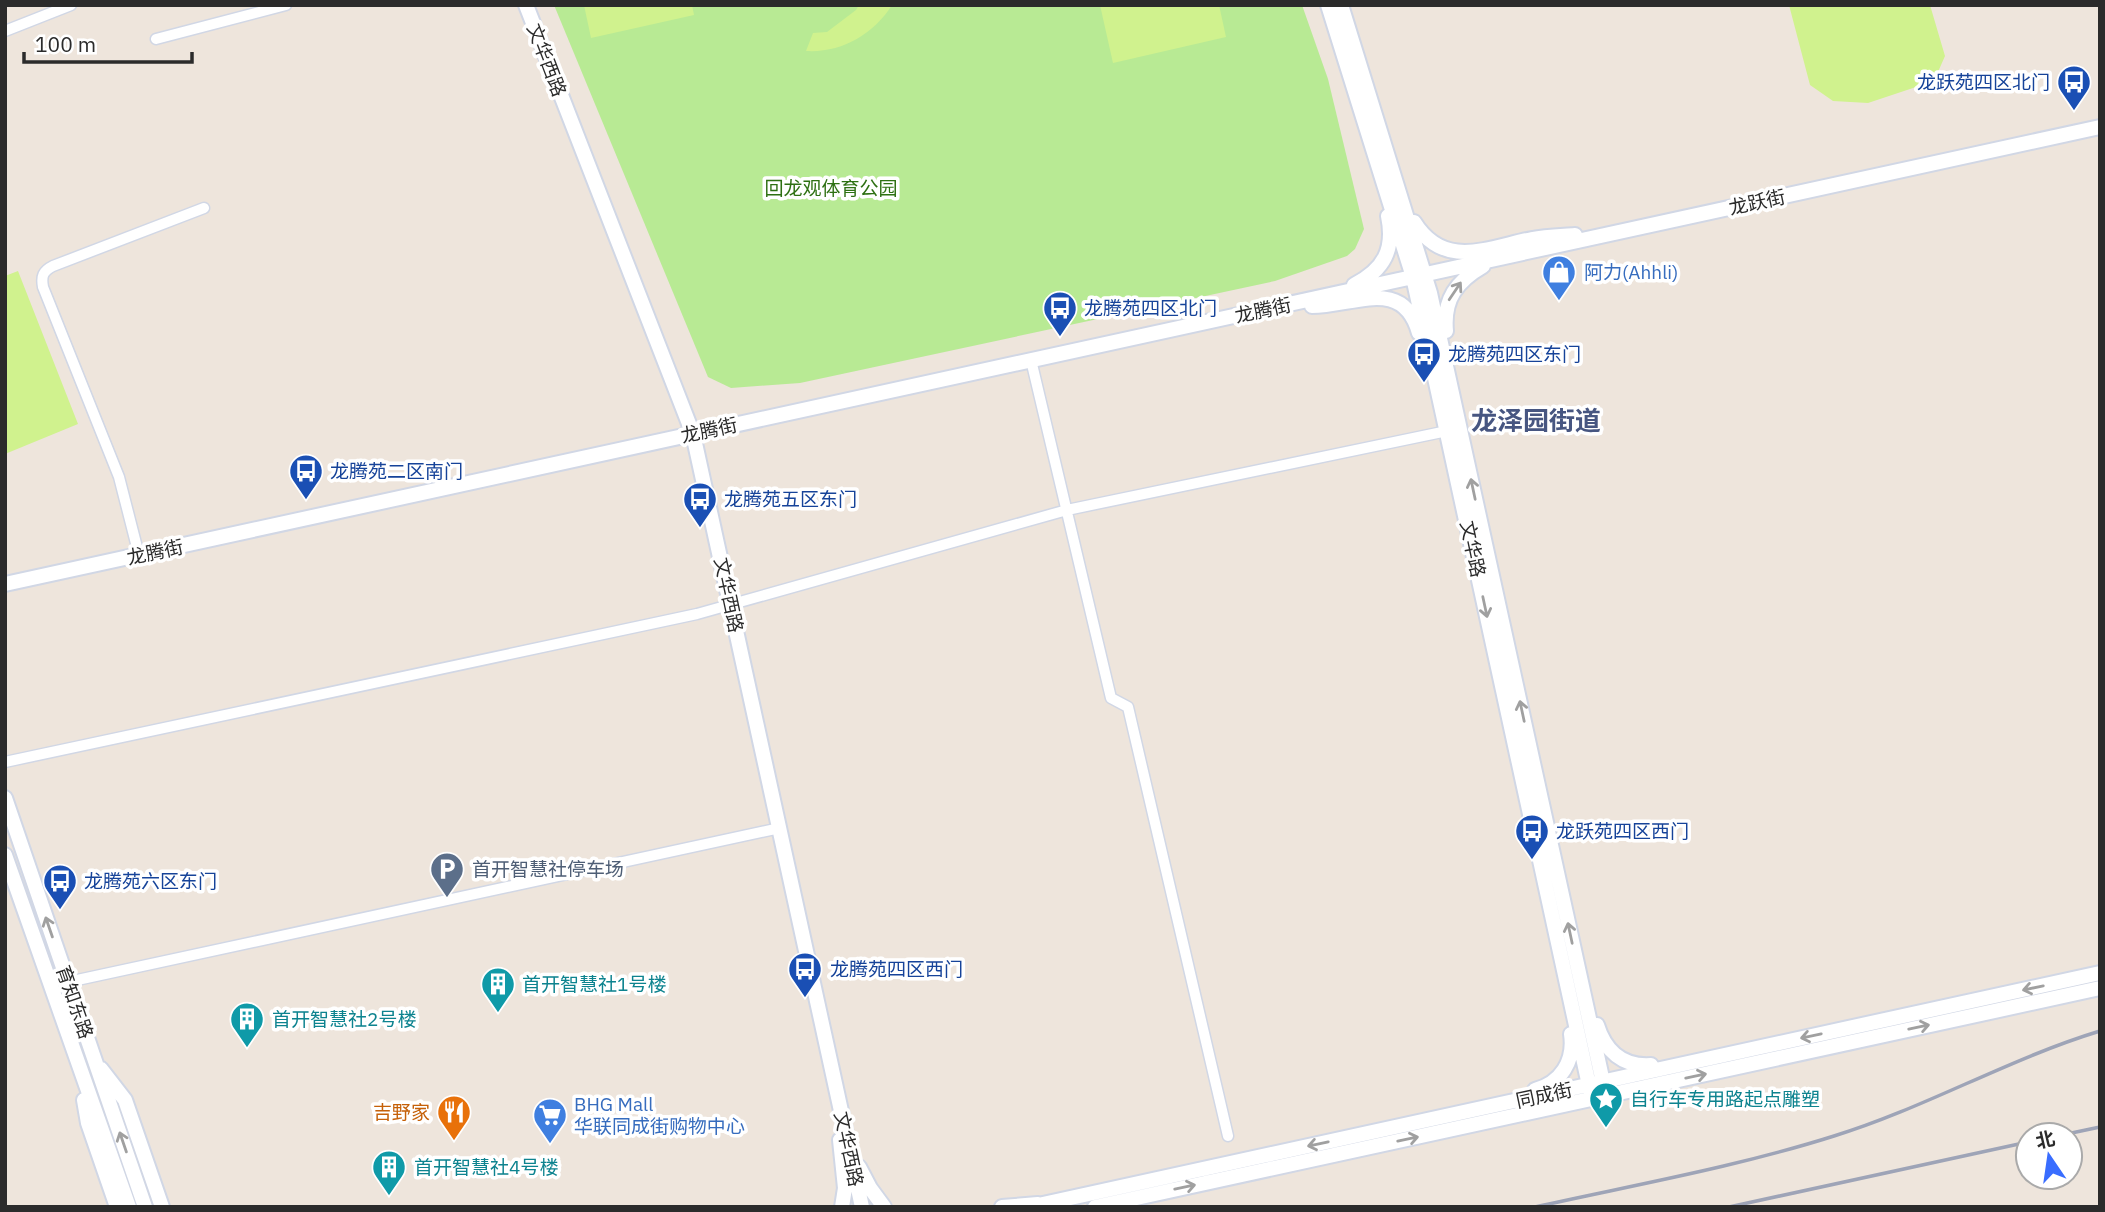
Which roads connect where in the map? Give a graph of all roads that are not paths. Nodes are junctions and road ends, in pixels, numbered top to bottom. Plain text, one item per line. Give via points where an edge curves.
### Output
1 (71, 5) edge
2 (286, 5) edge
3 (526, 5) edge
4 (1328, 5) edge
5 (1341, 5) edge
6 (5, 31) edge
7 (156, 39) dead end
8 (1362, 110) junction
9 (2100, 127) edge
10 (1399, 188) junction
11 (204, 208) dead end
12 (1622, 231) junction
13 (1519, 254) junction
14 (1419, 276) junction
15 (1302, 301) junction
16 (1269, 308) junction
17 (1031, 360) junction
18 (1454, 430) junction
19 (693, 434) junction
20 (1067, 510) junction
21 (139, 555) junction
22 (5, 584) edge
23 (731, 605) junction
24 (5, 762) edge
25 (5, 797) edge
26 (780, 828) junction
27 (5, 855) edge
28 (1552, 916) junction
29 (1577, 963) junction
30 (2100, 973) edge
31 (68, 982) junction
32 (2100, 988) edge
33 (1763, 1047) junction
34 (92, 1052) junction
35 (76, 1057) junction
36 (1597, 1090) junction
37 (837, 1093) junction
38 (1432, 1119) junction
39 (845, 1132) junction
40 (1228, 1136) dead end
41 (1046, 1203) junction
42 (117, 1207) edge
43 (129, 1207) edge
44 (145, 1207) edge
45 (162, 1207) edge
46 (842, 1207) edge
47 (862, 1207) edge
48 (884, 1207) edge
49 (1002, 1207) edge
50 (1029, 1207) edge
51 (1095, 1207) edge

1 - 6 street
2 - 7 street
3 - 19 street, 文华西路
4 - 8 street, 文华路
5 - 10 street, 文华路
8 - 14 street, 文华路
8 - 15 street via 1390,228 1389,249 1366,278
9 - 12 street, 龙跃街
10 - 12 street via 1422,234 1454,253 1544,237
10 - 14 street, 文华路
11 - 21 street via 53,266 41,277 119,477
12 - 13 street, 龙跃街
13 - 14 street, 龙跃街
18 -> 13 street via 1455,379 1445,314 1448,300 1474,271
14 - 15 street, 龙腾街
14 - 18 street, 文华路
15 - 16 street, 龙腾街
16 - 17 street, 龙腾街
16 - 18 street via 1335,305 1373,297 1400,303 1416,324 1433,393
17 - 19 street, 龙腾街
17 - 20 street
18 - 20 street
18 -> 28 street, 文华路
29 -> 18 street, 文华路
19 - 21 street, 龙腾街
19 - 23 street, 文华西路
20 - 23 street
20 - 40 street via 1111,698 1128,707
21 - 22 street, 龙腾街
23 - 24 street
23 - 26 street, 文华西路
31 -> 25 street, 育知东路
26 - 31 street
26 - 37 street, 文华西路
27 - 35 street, 育知东路
28 - 36 street, 文华路
28 - 38 street via 1572,1037 1563,1073 1544,1087
29 - 33 street via 1602,1038 1627,1063 1649,1066
29 - 36 street, 文华路
30 -> 33 street, 同成街
31 - 34 street, 育知东路
36 -> 32 street, 同成街
33 - 36 street, 同成街
44 -> 34 street, 育知东路
34 - 45 street via 125,1100
35 - 42 street via 88,1123
35 - 43 street, 育知东路
36 - 38 street, 同成街
51 -> 36 street, 同成街
37 - 39 street, 文华西路
37 - 46 street via 845,1188
38 -> 41 street, 同成街
39 - 47 street, 文华西路
39 - 48 street via 862,1175
41 - 49 street
41 - 50 street, 同成街

